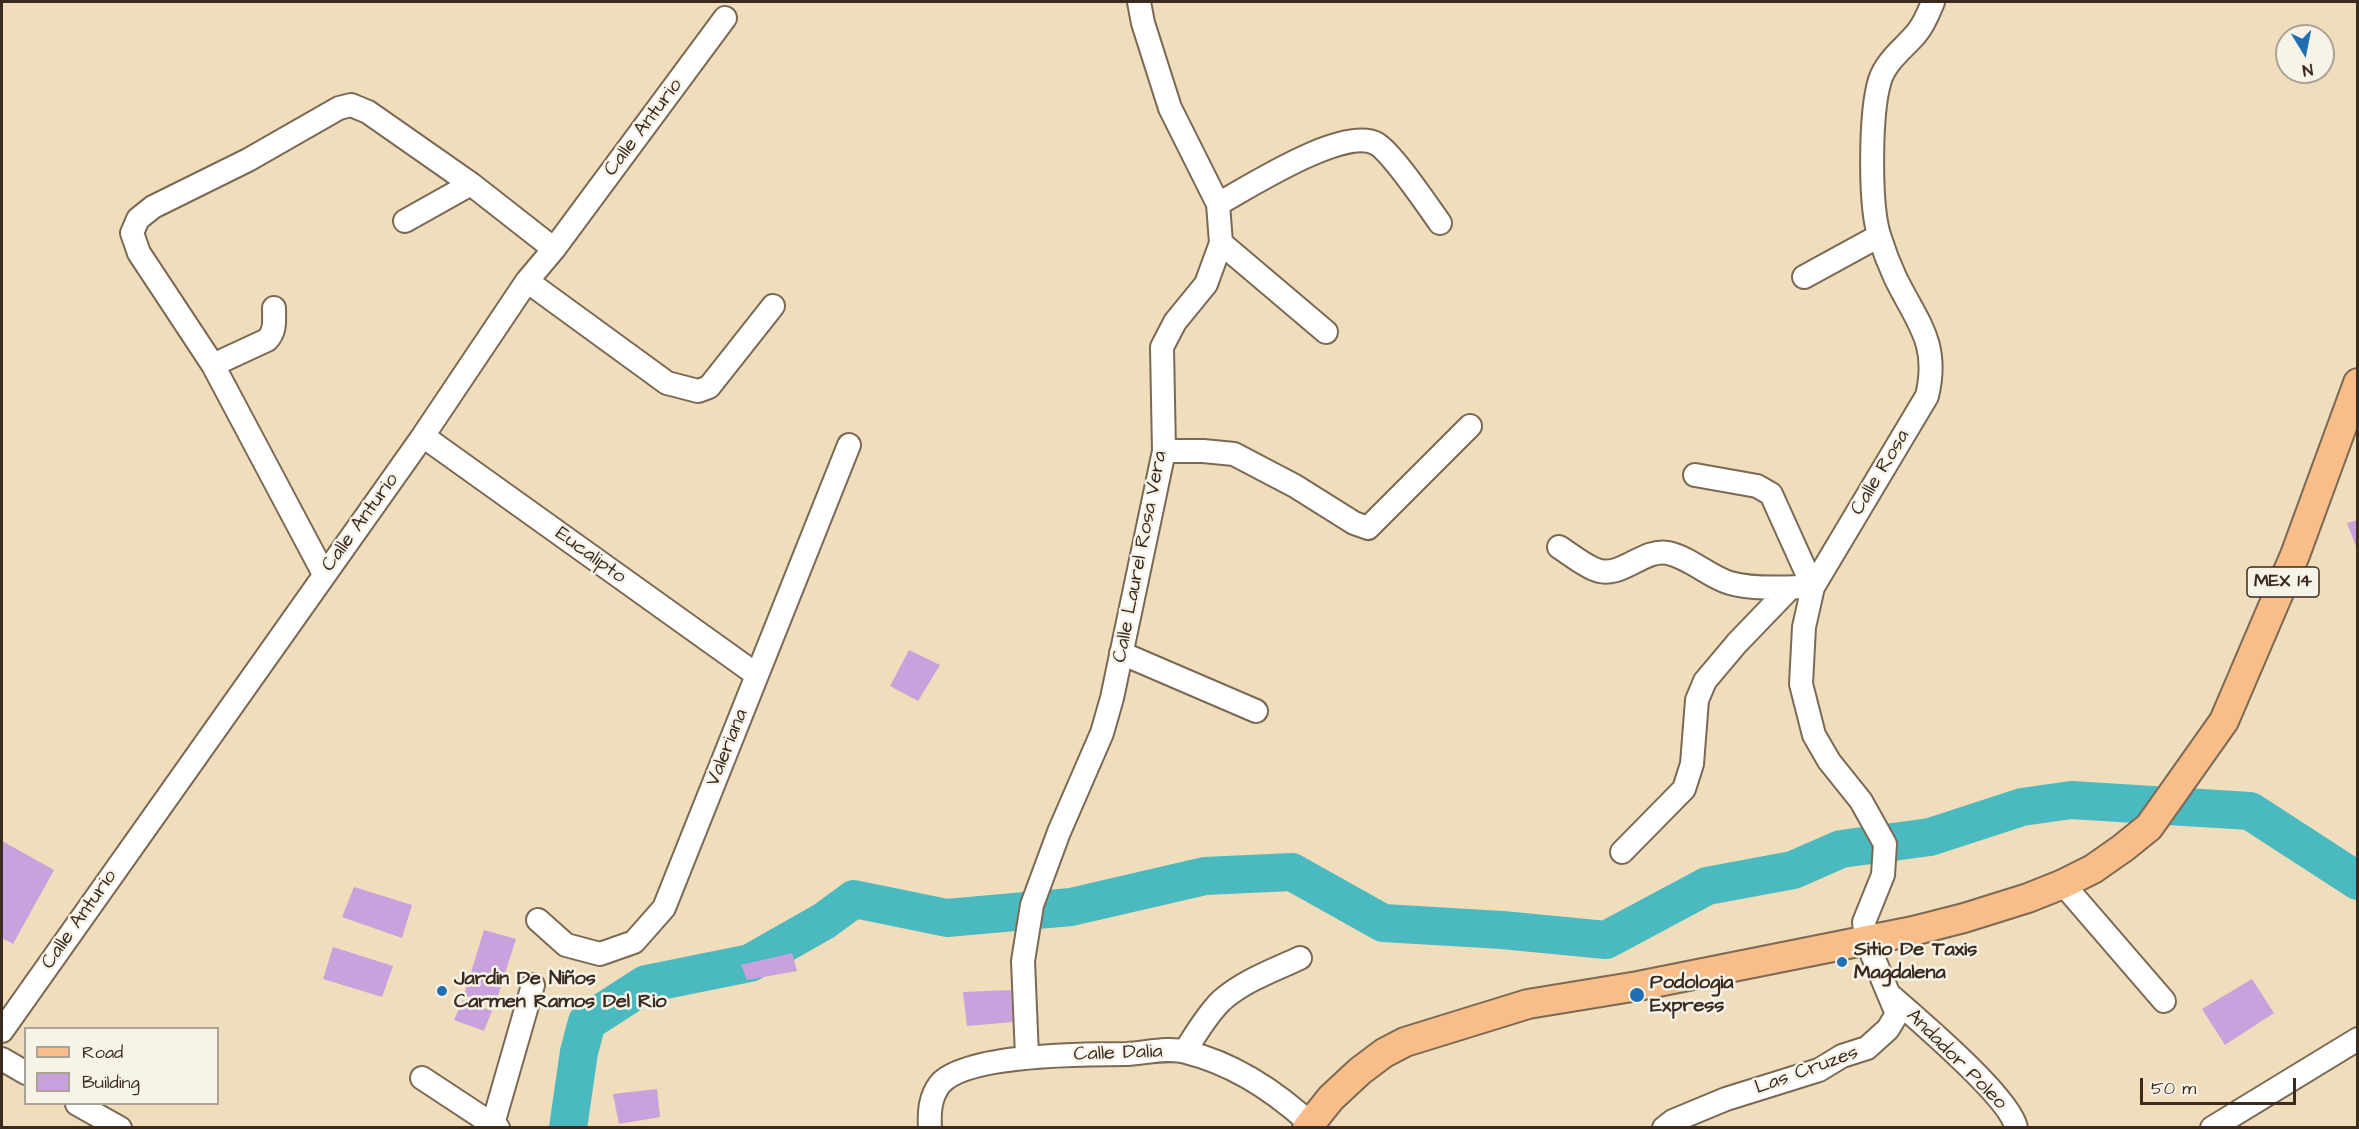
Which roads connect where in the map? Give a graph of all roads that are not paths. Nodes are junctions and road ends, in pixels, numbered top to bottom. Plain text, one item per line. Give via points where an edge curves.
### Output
1 (1139, 2) edge
2 (1933, 2) edge
3 (725, 18) dead end
4 (471, 184) junction
5 (1218, 204) junction
6 (405, 221) dead end
7 (1440, 223) dead end
8 (1879, 236) junction
9 (1221, 243) junction
10 (554, 249) junction
11 (1804, 277) dead end
12 (527, 281) junction
13 (773, 306) dead end
14 (274, 308) dead end
15 (1326, 332) dead end
16 (213, 365) junction
17 (2358, 383) edge
18 (1470, 426) dead end
19 (423, 436) junction
20 (849, 445) dead end
21 (1164, 451) junction
22 (1695, 475) dead end
23 (1559, 547) dead end
24 (324, 574) junction
25 (1813, 587) junction
26 (1790, 588) junction
27 (1121, 653) junction
28 (757, 675) junction
29 (1256, 711) dead end
30 (1622, 852) dead end
31 (2063, 884) junction
32 (538, 920) dead end
33 (1866, 940) junction
34 (1300, 958) dead end
35 (533, 985) dead end
36 (1891, 996) junction
37 (2164, 1001) dead end
38 (2, 1031) edge
39 (2358, 1039) edge
40 (1185, 1052) junction
41 (1027, 1056) junction
42 (2, 1059) edge
43 (24, 1072) edge
44 (422, 1078) dead end
45 (79, 1105) edge
46 (930, 1122) edge
47 (495, 1126) edge
48 (1310, 1126) edge
49 (120, 1128) edge
50 (1664, 1128) edge
51 (2016, 1128) edge
52 (2212, 1128) edge

1 - 5 street, Calle Laurel Rosa Vera via 1170,108
2 - 8 street, Calle Rosa via 1918,32 1893,58 1878,89 1873,111 1874,204
3 - 10 street, Calle Anturio
4 - 6 street
4 - 10 street
4 - 16 street via 368,112 351,105 153,207 138,219 132,233 139,254
5 - 7 street via 1323,148 1366,139 1384,149
5 - 9 street, Calle Laurel Rosa Vera
8 - 11 street
8 - 25 street, Calle Rosa via 1894,275 1925,332 1931,377 1927,396
9 - 15 street
9 - 21 street, Calle Laurel Rosa Vera via 1206,284 1176,321 1162,347
10 - 12 street, Calle Anturio
12 - 13 street via 667,382 698,392 709,387
12 - 19 street, Calle Anturio
14 - 16 street via 272,335 267,340
16 - 24 street
17 - 31 main road, MEX 14 via 2295,555 2224,721 2149,827 2100,864
18 - 21 street via 1368,528 1234,454
19 - 24 street, Calle Anturio
19 - 28 street, Eucalipto
20 - 28 street, Valeriana
21 - 27 street, Calle Laurel Rosa Vera
22 - 25 street via 1757,486 1771,494
23 - 26 street via 1595,570 1605,572 1665,553 1730,583
24 - 38 street, Calle Anturio
25 - 26 street
25 - 33 street, Calle Rosa via 1804,627 1801,684 1814,735 1861,801 1885,844 1883,875 1864,922
26 - 30 street via 1705,681 1697,700 1692,764 1684,789
27 - 29 street
27 - 41 street, Calle Laurel Rosa Vera via 1102,733 1032,905 1023,961
28 - 32 street, Valeriana via 664,908 634,942 600,954 566,945
31 - 33 main road, MEX 14 via 1984,913
31 - 37 street
33 - 36 street, Las Cruzes
33 - 48 main road, MEX 14 via 1528,1004 1434,1032 1384,1053 1360,1071
34 - 40 street via 1243,985 1222,1001
35 - 47 street
36 - 50 street, Las Cruzes via 1897,1014 1888,1029 1867,1048 1842,1056 1819,1070 1726,1099
36 - 51 street, Andador Poleo via 1943,1041 2006,1106
39 - 52 street
40 - 41 street, Calle Dalia
40 - 48 street, Calle Dalia via 1252,1080 1281,1098
41 - 46 street, Calle Dalia via 954,1074 941,1084 932,1099
42 - 43 street
44 - 47 street
45 - 49 street

